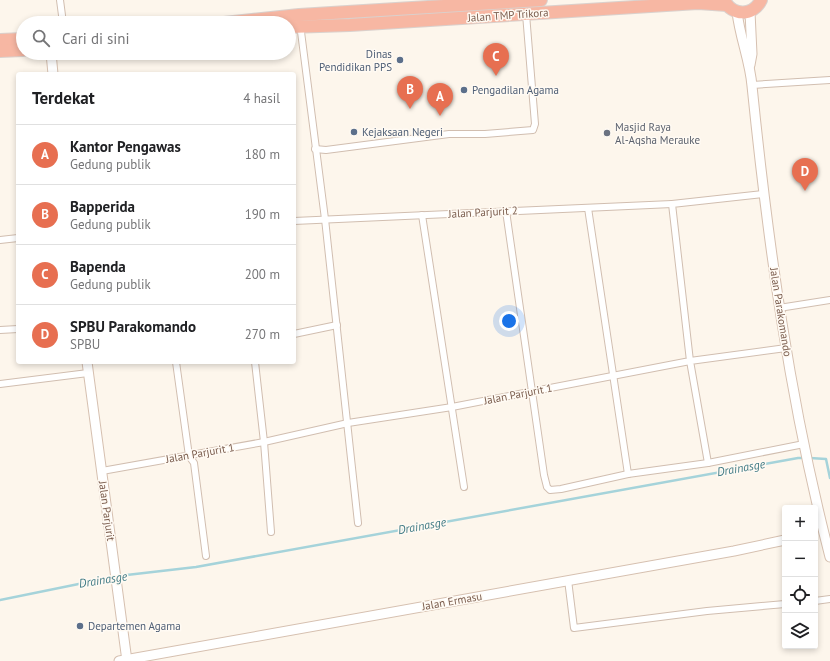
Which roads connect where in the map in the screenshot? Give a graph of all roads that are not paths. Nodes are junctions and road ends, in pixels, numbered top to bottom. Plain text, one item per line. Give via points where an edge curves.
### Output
1 (60, 0) edge
2 (541, 0) edge
3 (761, 0) edge
4 (485, 1) edge
5 (509, 2) junction
6 (726, 3) edge
7 (737, 12) junction
8 (750, 12) junction
9 (526, 14) junction
10 (510, 15) junction
11 (62, 16) edge
12 (296, 23) edge
13 (16, 39) edge
14 (0, 40) edge
15 (16, 50) edge
16 (0, 51) edge
17 (52, 60) edge
18 (750, 64) junction
19 (53, 72) edge
20 (830, 80) edge
21 (752, 85) junction
22 (315, 149) junction
23 (763, 194) junction
24 (672, 204) junction
25 (588, 208) junction
26 (506, 211) junction
27 (422, 215) junction
28 (325, 219) junction
29 (296, 220) edge
30 (16, 238) edge
31 (0, 240) edge
32 (830, 300) edge
33 (779, 308) junction
34 (337, 325) junction
35 (16, 329) edge
36 (0, 330) edge
37 (296, 334) edge
38 (786, 348) junction
39 (690, 361) junction
40 (87, 364) edge
41 (176, 364) edge
42 (255, 364) edge
43 (88, 373) junction
44 (612, 376) junction
45 (0, 384) edge
46 (532, 391) junction
47 (452, 407) junction
48 (348, 423) junction
49 (264, 442) junction
50 (804, 444) junction
51 (189, 456) junction
52 (708, 463) junction
53 (102, 471) junction
54 (628, 474) junction
55 (464, 487) dead end
56 (358, 523) dead end
57 (271, 532) dead end
58 (819, 533) edge
59 (782, 541) edge
60 (206, 556) dead end
61 (830, 557) edge
62 (568, 580) junction
63 (830, 599) edge
64 (818, 601) edge
65 (782, 604) edge
66 (124, 661) edge

1 - 11 street
2 - 5 highway, Jalan TMP Trikora
3 - 8 highway
4 - 5 highway, Jalan TMP Trikora
4 - 12 highway, Jalan TMP Trikora
5 - 10 highway
6 - 7 highway
6 - 9 highway, Jalan TMP Trikora
7 - 8 highway
7 - 18 street, Jalan Parakomando
8 - 18 street, Jalan Parakomando
9 - 10 highway, Jalan TMP Trikora
9 - 22 street via 535,124 533,130 449,134 326,150
10 - 12 highway, Jalan TMP Trikora via 350,25
12 - 22 street
13 - 14 highway
15 - 16 highway
17 - 19 street
18 - 21 street, Jalan Parakomando
20 - 21 street
21 - 23 street, Jalan Parakomando
22 - 28 street
23 - 24 street
23 - 33 street, Jalan Parakomando
24 - 25 street, Jalan Parjurit 2
24 - 39 street
25 - 26 street, Jalan Parjurit 2
25 - 44 street
26 - 27 street, Jalan Parjurit 2
26 - 46 street
27 - 28 street, Jalan Parjurit 2
27 - 47 street
28 - 29 street, Jalan Parjurit 2
28 - 34 street
30 - 31 street
32 - 33 street
33 - 38 street, Jalan Parakomando
34 - 37 street
34 - 48 street
35 - 36 street
38 - 39 street, Jalan Parjurit 1
38 - 50 street, Jalan Parakomando
39 - 44 street, Jalan Parjurit 1
39 - 52 street
40 - 43 street, Jalan Parjurit
41 - 51 street
42 - 49 street
43 - 45 street
43 - 53 street, Jalan Parjurit
44 - 46 street, Jalan Parjurit 1
44 - 54 street
46 - 47 street, Jalan Parjurit 1
46 - 54 street via 545,481 550,490
47 - 48 street, Jalan Parjurit 1
47 - 55 street
48 - 49 street, Jalan Parjurit 1
48 - 56 street
49 - 51 street, Jalan Parjurit 1
49 - 57 street
50 - 52 street
50 - 58 street, Jalan Parakomando
51 - 53 street, Jalan Parjurit 1
51 - 60 street via 194,463
52 - 54 street
53 - 66 street, Jalan Parjurit
58 - 61 street, Jalan Parakomando
59 - 62 street, Jalan Ermasu
62 - 65 street via 574,628
62 - 66 street, Jalan Ermasu
63 - 64 street

